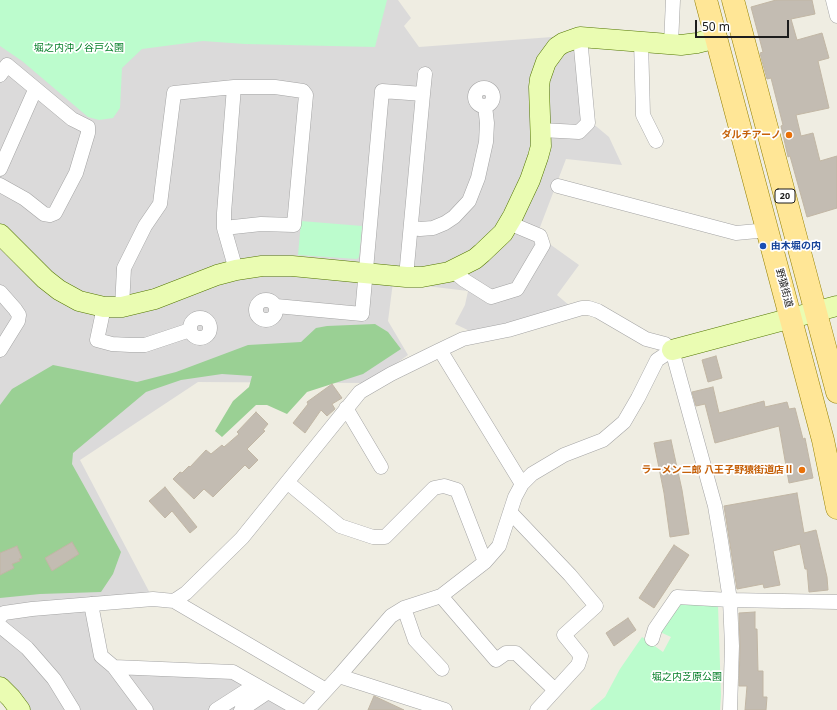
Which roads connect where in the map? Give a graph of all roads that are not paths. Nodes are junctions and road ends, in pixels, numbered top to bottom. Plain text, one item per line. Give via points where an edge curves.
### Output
1 (673, 0) edge
2 (706, 0) edge
3 (733, 0) edge
4 (833, 0) edge
5 (837, 16) edge
6 (580, 37) junction
7 (717, 38) junction
8 (641, 41) junction
9 (672, 44) junction
10 (424, 74) dead end
11 (0, 75) edge
12 (234, 87) junction
13 (35, 90) junction
14 (423, 94) junction
15 (485, 106) dead end
16 (541, 130) junction
17 (656, 141) dead end
18 (0, 169) edge
19 (0, 185) edge
20 (558, 186) dead end
21 (509, 223) junction
22 (224, 228) junction
23 (411, 228) junction
24 (768, 230) junction
25 (0, 234) edge
26 (236, 270) junction
27 (452, 270) junction
28 (366, 273) junction
29 (406, 277) junction
30 (0, 292) edge
31 (276, 306) dead end
32 (837, 306) edge
33 (113, 307) junction
34 (816, 312) junction
35 (792, 319) junction
36 (190, 330) dead end
37 (0, 350) edge
38 (440, 350) junction
39 (672, 350) junction
40 (837, 392) edge
41 (346, 408) junction
42 (381, 467) dead end
43 (287, 482) junction
44 (522, 484) junction
45 (837, 508) edge
46 (510, 512) junction
47 (485, 562) junction
48 (441, 596) junction
49 (730, 600) junction
50 (174, 601) junction
51 (837, 602) edge
52 (91, 604) junction
53 (404, 608) junction
54 (0, 617) edge
55 (0, 626) edge
56 (652, 639) dead end
57 (114, 668) junction
58 (442, 669) dead end
59 (339, 676) junction
60 (255, 685) junction
61 (0, 687) edge
62 (326, 690) junction
63 (555, 690) junction
64 (268, 692) junction
65 (20, 710) edge
66 (73, 710) edge
67 (146, 710) edge
68 (216, 710) edge
69 (242, 710) edge
70 (300, 710) edge
71 (308, 710) edge
72 (445, 710) edge
73 (537, 710) edge
74 (730, 710) edge

1 - 9 street
2 - 7 main road, 野猿街道 / 20
3 - 34 main road, 20
4 - 5 street
6 - 8 street
6 - 16 street via 563,42 557,47 541,72
6 - 16 street via 588,123 580,132
7 - 9 street via 697,43
7 - 24 main road, 野猿街道 / 20
8 - 9 street
8 - 17 street via 643,115
10 - 14 street
11 - 13 street via 7,65
12 - 22 street
12 - 22 street via 296,89 303,91 306,96 294,225 261,224
12 - 33 street via 174,93 160,204 145,226 124,268
13 - 18 street
13 - 19 street via 72,119 88,127 76,173 55,213 50,215 44,214 25,199
14 - 23 street
14 - 28 street via 382,91
15 - 23 street via 486,142 480,172 469,201 445,223 433,228
16 - 21 street via 538,157
20 - 24 street via 736,233
21 - 27 street via 500,237 475,259
21 - 27 street via 540,236 543,245 517,289 491,297
22 - 26 street
23 - 29 street
24 - 35 main road, 野猿街道 / 20
25 - 33 street via 59,290 80,301
26 - 28 street via 278,266
26 - 33 street via 155,299
27 - 29 street via 428,276
28 - 29 street
28 - 31 street via 362,314
30 - 37 street via 15,309 18,320
32 - 34 street
33 - 36 street via 97,340 130,346 145,345
34 - 35 street
34 - 40 main road, 20
35 - 39 street
35 - 45 main road, 野猿街道 / 20 via 823,440
38 - 39 street via 462,339 508,330 589,308 646,339 665,344
38 - 41 street via 360,392
38 - 44 street
39 - 44 street via 657,360 624,422 603,440 564,455 532,474
39 - 49 street via 715,506
41 - 42 street
41 - 43 street
43 - 47 street via 340,526 373,537 385,537 434,488 444,486 456,490
43 - 50 street via 242,538 186,594
44 - 46 street
46 - 47 street via 499,546
46 - 63 street via 596,606 564,635 581,656 578,665
47 - 48 street
48 - 53 street
48 - 63 street via 496,660 506,653 516,653
49 - 51 street
49 - 56 street via 677,596 655,629
49 - 74 street
50 - 52 street via 153,599
50 - 62 street
52 - 54 street via 4,613
52 - 57 street via 101,656
53 - 58 street via 415,640
53 - 59 street via 391,616
55 - 66 street via 27,648 54,679
57 - 60 street via 232,672
57 - 67 street
59 - 62 street
59 - 72 street
60 - 64 street
60 - 68 street
61 - 65 street
62 - 71 street
63 - 73 street
64 - 69 street
64 - 70 street

